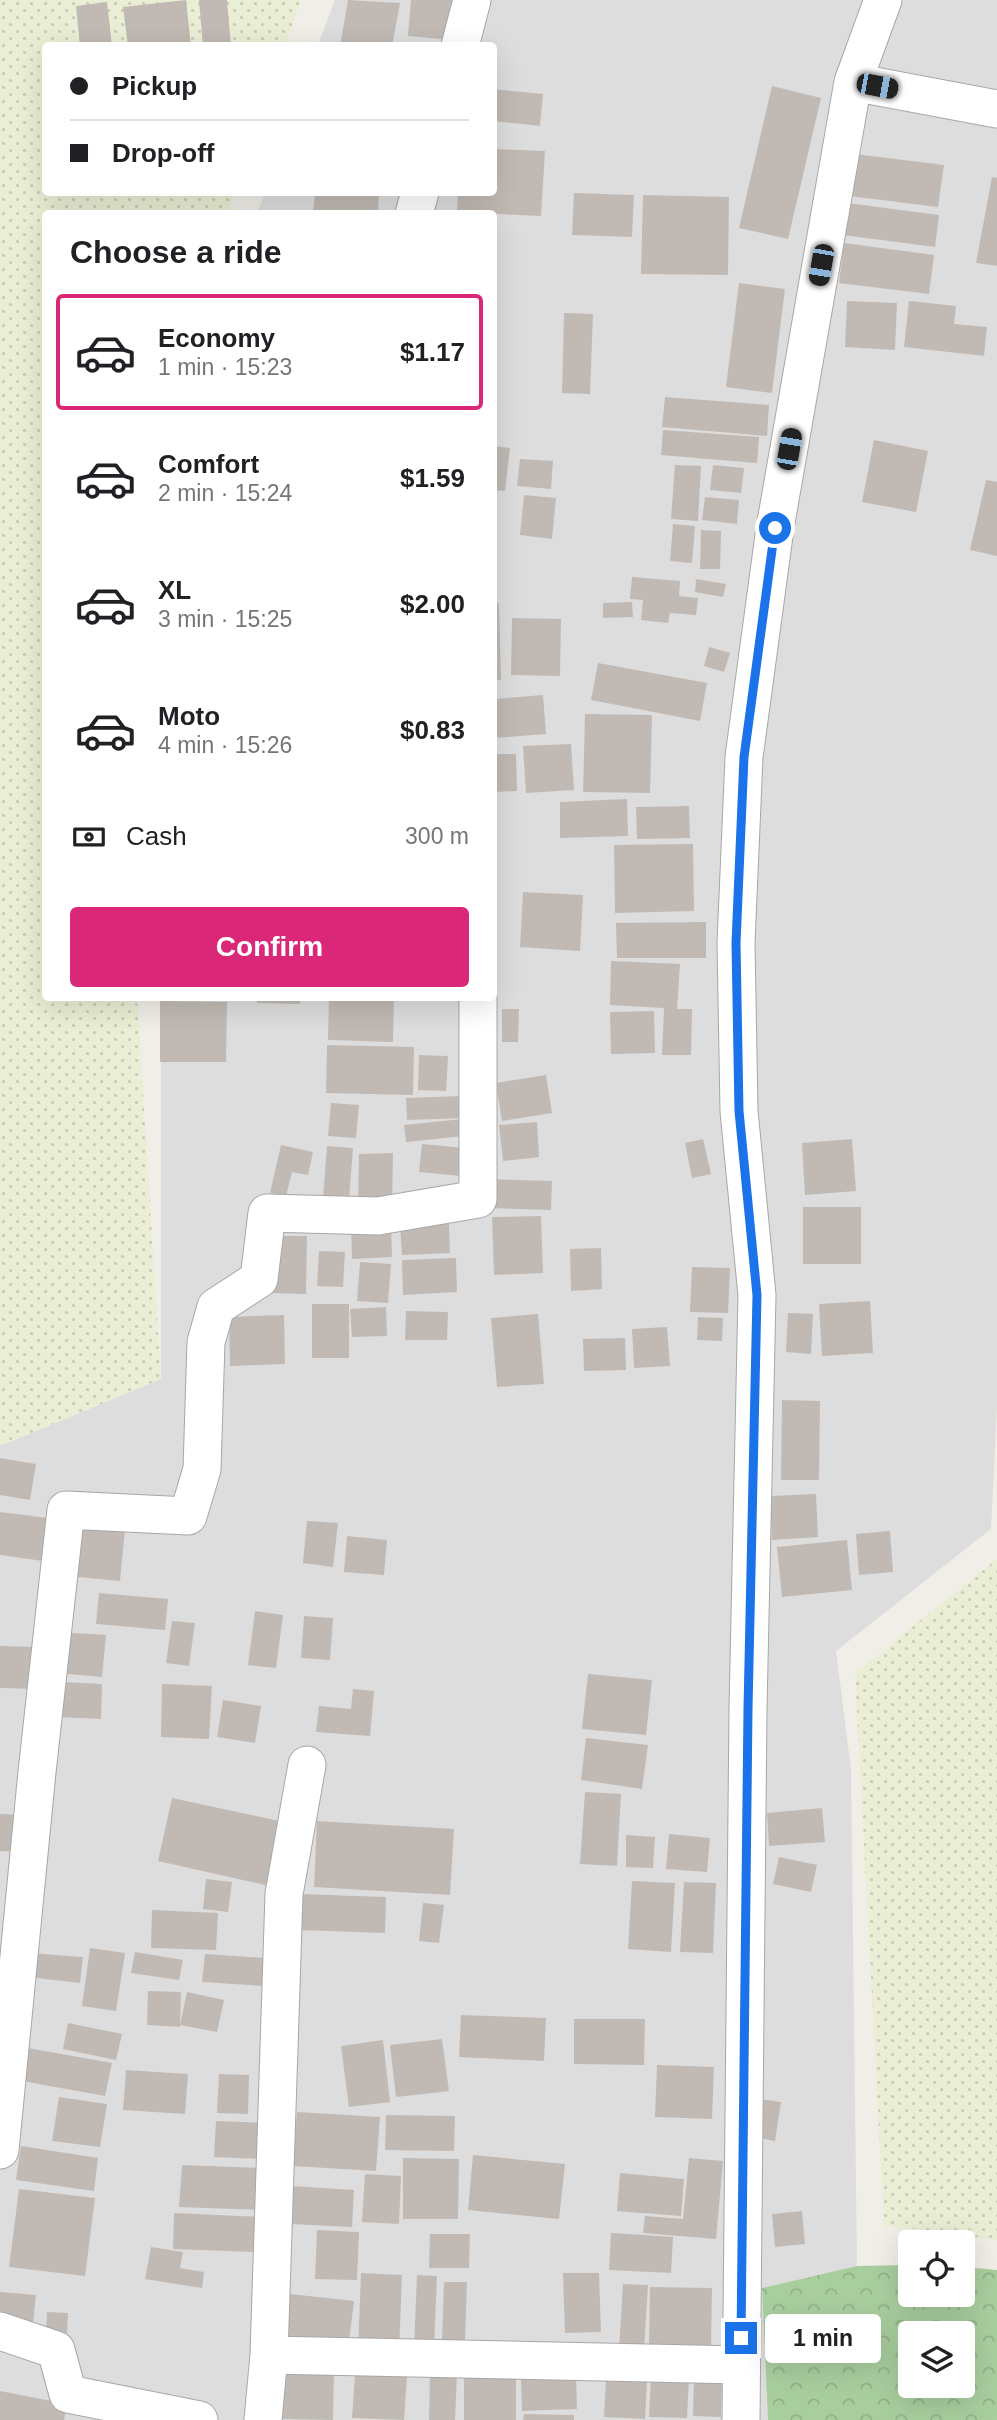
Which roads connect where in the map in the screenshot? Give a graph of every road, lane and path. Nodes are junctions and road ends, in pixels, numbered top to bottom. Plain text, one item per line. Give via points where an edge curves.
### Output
1 (472, 0) edge
2 (883, 0) edge
3 (461, 42) edge
4 (853, 82) junction
5 (997, 110) edge
6 (478, 1001) edge
7 (307, 1765) dead end
8 (9, 1958) edge
9 (0, 2150) edge
10 (0, 2331) edge
11 (269, 2356) junction
12 (741, 2365) junction
13 (199, 2420) edge
14 (263, 2420) edge
15 (741, 2420) edge

1 - 3 street
2 - 4 street
4 - 5 street
4 - 12 street via 775,528 744,757 736,943 739,1111 757,1295
6 - 8 street via 478,1199 378,1216 267,1213 259,1279 216,1307 206,1342 202,1469 188,1516 66,1510
7 - 11 street via 284,1894
8 - 9 street
10 - 13 street via 56,2350 68,2394
11 - 12 street
11 - 14 street
12 - 15 street

